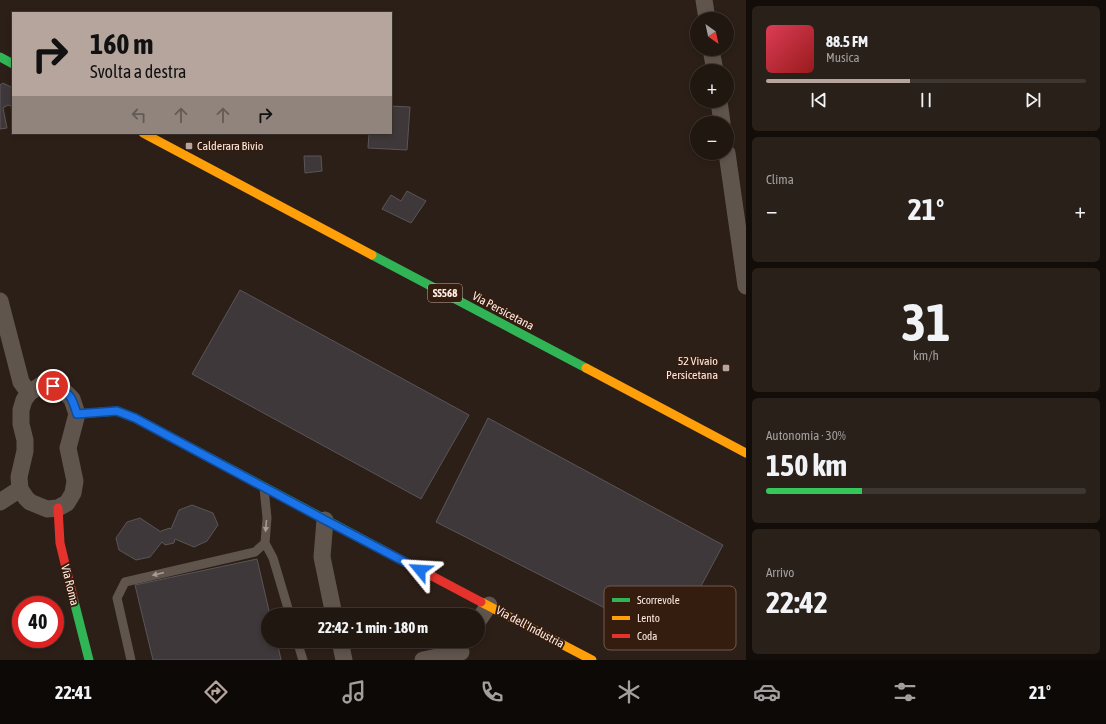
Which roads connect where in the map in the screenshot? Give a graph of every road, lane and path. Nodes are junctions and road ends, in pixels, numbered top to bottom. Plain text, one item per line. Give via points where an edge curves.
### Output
1 (704, 0) edge
2 (706, 12) edge
3 (0, 57) edge
4 (12, 64) edge
5 (12, 65) edge
6 (0, 68) edge
7 (145, 134) edge
8 (727, 160) edge
9 (746, 286) edge
10 (0, 301) edge
11 (29, 393) junction
12 (77, 414) junction
13 (746, 453) edge
14 (263, 487) junction
15 (20, 489) junction
16 (0, 502) edge
17 (58, 508) junction
18 (325, 520) junction
19 (265, 543) junction
20 (489, 605) junction
21 (288, 608) edge
22 (333, 608) edge
23 (485, 611) edge
24 (299, 648) edge
25 (341, 648) edge
26 (462, 651) edge
27 (89, 660) edge
28 (131, 660) edge
29 (302, 660) edge
30 (344, 660) edge
31 (423, 660) edge
32 (592, 660) edge

1 - 2 street
3 - 4 street
5 - 6 street
7 - 13 street, Via Persicetana / SS568
8 - 9 street
10 - 11 street via 21,382
11 - 12 street via 41,386 53,386 63,390 72,399
11 - 15 street via 21,410 25,451 19,477
12 - 14 street, Via dell'Industria via 117,411 135,418
12 - 17 street via 68,448 75,482 73,493 67,502
14 - 18 street, Via dell'Industria
14 -> 19 lane via 267,518
15 - 16 street
15 - 17 street via 30,502 37,506 47,509
17 - 27 street, Via Roma via 60,543
18 - 20 street, Via dell'Industria
18 - 22 street via 322,557
19 - 21 lane via 273,558
19 -> 28 lane via 255,552 125,582 117,598
20 - 23 street, Via dell'Industria
20 - 32 street, Via dell'Industria
24 - 29 lane
25 - 30 street
26 - 31 street

